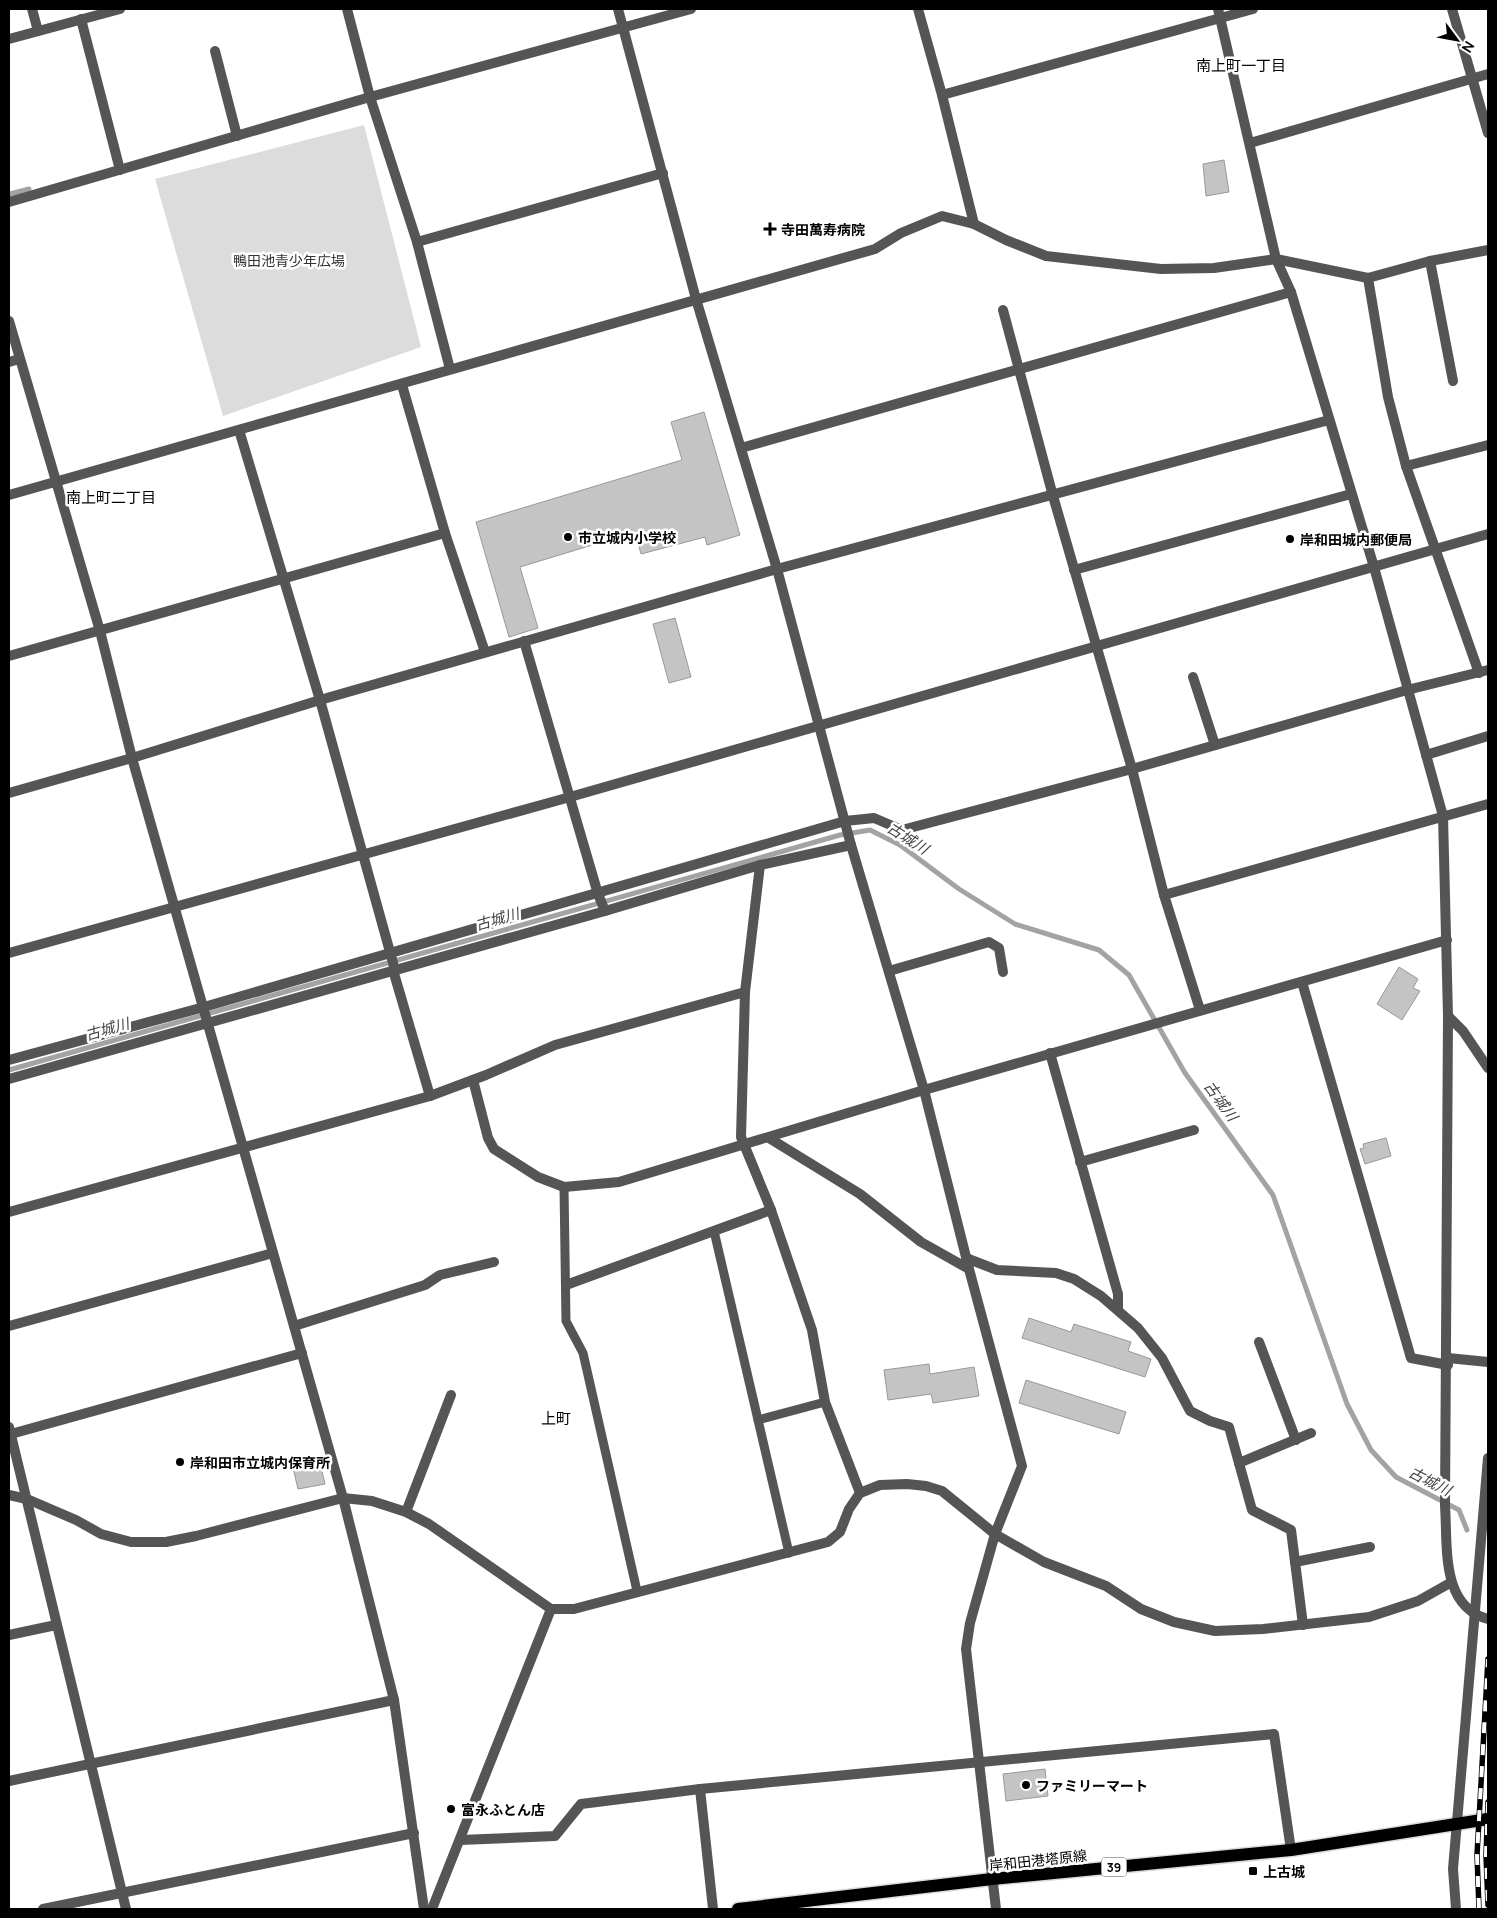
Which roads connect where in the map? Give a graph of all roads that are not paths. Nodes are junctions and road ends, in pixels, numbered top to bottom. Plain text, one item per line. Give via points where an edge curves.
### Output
1 (32, 9) edge
2 (120, 9) edge
3 (347, 9) edge
4 (618, 9) edge
5 (691, 9) edge
6 (918, 9) edge
7 (1253, 9) edge
8 (1452, 9) edge
9 (1219, 14) edge
10 (81, 19) junction
11 (624, 27) junction
12 (38, 31) junction
13 (9, 39) edge
14 (215, 51) dead end
15 (1488, 74) edge
16 (1473, 79) junction
17 (942, 95) junction
18 (370, 98) junction
19 (1488, 133) edge
20 (237, 136) junction
21 (1250, 143) junction
22 (120, 170) junction
23 (662, 173) junction
24 (9, 202) edge
25 (974, 224) junction
26 (417, 242) junction
27 (1488, 250) edge
28 (1276, 259) junction
29 (1430, 261) junction
30 (1368, 278) junction
31 (1290, 292) junction
32 (696, 299) junction
33 (1004, 310) dead end
34 (9, 321) edge
35 (19, 359) junction
36 (9, 362) edge
37 (1018, 368) junction
38 (450, 369) junction
39 (1453, 382) dead end
40 (402, 385) junction
41 (1329, 420) junction
42 (239, 430) junction
43 (1488, 445) edge
44 (741, 448) junction
45 (1406, 466) junction
46 (56, 482) junction
47 (1352, 494) junction
48 (9, 495) edge
49 (1053, 496) junction
50 (445, 533) junction
51 (1488, 534) edge
52 (1434, 549) junction
53 (1374, 567) junction
54 (777, 569) junction
55 (1074, 570) junction
56 (283, 578) junction
57 (100, 631) junction
58 (524, 641) junction
59 (1095, 645) junction
60 (485, 652) junction
61 (9, 656) edge
62 (1484, 671) edge
63 (1193, 677) dead end
64 (1407, 690) junction
65 (320, 700) junction
66 (819, 724) junction
67 (1488, 736) edge
68 (1215, 745) junction
69 (1426, 756) junction
70 (132, 758) junction
71 (1132, 769) junction
72 (9, 793) edge
73 (570, 796) junction
74 (1488, 804) edge
75 (1443, 816) junction
76 (845, 822) junction
77 (851, 844) junction
78 (361, 855) junction
79 (760, 865) junction
80 (598, 894) junction
81 (1164, 895) junction
82 (175, 906) junction
83 (606, 911) junction
84 (1447, 940) junction
85 (9, 953) edge
86 (390, 953) junction
87 (394, 970) junction
88 (889, 971) junction
89 (1003, 972) dead end
90 (1302, 982) junction
91 (745, 992) junction
92 (204, 1006) junction
93 (1200, 1010) junction
94 (1448, 1016) junction
95 (208, 1022) junction
96 (1050, 1053) junction
97 (9, 1060) edge
98 (1488, 1068) edge
99 (9, 1079) edge
100 (473, 1080) junction
101 (924, 1090) junction
102 (430, 1096) junction
103 (1194, 1130) dead end
104 (769, 1138) junction
105 (745, 1145) junction
106 (243, 1146) junction
107 (1080, 1162) junction
108 (564, 1187) junction
109 (771, 1210) junction
110 (9, 1212) edge
111 (714, 1231) junction
112 (273, 1253) junction
113 (966, 1258) junction
114 (494, 1262) dead end
115 (969, 1268) junction
116 (566, 1285) junction
117 (1118, 1310) junction
118 (9, 1326) edge
119 (294, 1326) junction
120 (1259, 1342) dead end
121 (302, 1353) junction
122 (1448, 1361) junction
123 (1488, 1362) edge
124 (451, 1395) dead end
125 (825, 1402) junction
126 (758, 1420) junction
127 (10, 1431) edge
128 (1312, 1433) dead end
129 (1296, 1440) junction
130 (1488, 1458) edge
131 (1239, 1463) junction
132 (860, 1493) junction
133 (9, 1495) edge
134 (343, 1498) junction
135 (27, 1499) junction
136 (406, 1512) junction
137 (995, 1534) junction
138 (1370, 1547) dead end
139 (789, 1553) junction
140 (1295, 1562) junction
141 (1450, 1583) junction
142 (637, 1591) junction
143 (551, 1609) junction
144 (1474, 1615) junction
145 (1488, 1619) edge
146 (56, 1624) junction
147 (1303, 1625) junction
148 (9, 1635) edge
149 (394, 1700) junction
150 (980, 1761) junction
151 (90, 1765) junction
152 (9, 1781) edge
153 (700, 1790) junction
154 (1488, 1819) edge
155 (1456, 1824) junction
156 (414, 1833) junction
157 (460, 1840) junction
158 (1292, 1850) junction
159 (992, 1879) junction
160 (122, 1894) junction
161 (43, 1909) edge
162 (126, 1909) edge
163 (424, 1909) edge
164 (432, 1909) edge
165 (713, 1909) edge
166 (738, 1909) edge
167 (996, 1909) edge
168 (1456, 1909) edge

1 - 12 street
2 - 10 street
3 - 18 street
4 - 11 street
5 - 11 street
6 - 17 street
7 - 9 street
8 - 16 street
9 - 17 street
9 - 21 street
10 - 12 street
10 - 22 street
11 - 18 street
11 - 23 street
12 - 13 street
14 - 20 street
15 - 16 street
16 - 19 street
16 - 21 street
17 - 25 street
18 - 20 street
18 - 26 street
20 - 22 street
21 - 28 street
22 - 24 street
23 - 26 street
23 - 32 street
25 - 28 street via 1046,256 1161,269 1214,268
25 - 32 street via 942,216 901,233 875,249
26 - 38 street
27 - 29 street
28 - 30 street
28 - 31 street
29 - 30 street
29 - 39 street
30 - 45 street via 1388,397
31 - 37 street
31 - 41 street
32 - 38 street
32 - 44 street
33 - 37 street
34 - 35 street
35 - 36 street
35 - 46 street
37 - 44 street
37 - 49 street
38 - 40 street
40 - 42 street
40 - 50 street
41 - 47 street
41 - 49 street
42 - 46 street
42 - 56 street
43 - 45 street
44 - 54 street
45 - 52 street
46 - 48 street
46 - 57 street
47 - 53 street
47 - 55 street
49 - 54 street
49 - 55 street
50 - 56 street
50 - 60 street
51 - 52 street
52 - 53 street
52 - 62 street
53 - 59 street
53 - 64 street
54 - 58 street
54 - 66 street
55 - 59 street
56 - 57 street
56 - 65 street
57 - 61 street
57 - 70 street
58 - 60 street
58 - 73 street
59 - 66 street
59 - 71 street
60 - 65 street
62 - 64 street
63 - 68 street
64 - 68 street
64 - 69 street
65 - 70 street
65 - 78 street
66 - 73 street
66 - 76 street
67 - 69 street
68 - 71 street
69 - 75 street
70 - 72 street
70 - 82 street
71 - 76 street via 902,830 874,818
71 - 81 street
73 - 78 street
73 - 80 street
74 - 75 street
75 - 81 street
75 - 84 street
76 - 77 street
76 - 80 street
77 - 79 street
77 - 88 street
78 - 82 street
78 - 86 street
79 - 83 street
79 - 91 street
80 - 83 street
80 - 86 street
81 - 93 street
82 - 85 street
82 - 92 street
83 - 87 street
84 - 90 street
84 - 94 street
86 - 87 street
86 - 92 street
87 - 95 street
87 - 102 street
88 - 89 street via 990,942 999,948
88 - 101 street
90 - 93 street
90 - 122 street via 1412,1358
91 - 100 street via 555,1045
91 - 105 street via 741,1137
92 - 95 street
92 - 97 street
93 - 96 street
94 - 98 street via 1463,1031
94 - 122 street
95 - 99 street
95 - 106 street
96 - 101 street
96 - 107 street
100 - 102 street
100 - 108 street via 488,1138 494,1149 538,1176
101 - 104 street
101 - 113 street
102 - 106 street
103 - 107 street
104 - 105 street
104 - 115 street via 860,1194 921,1242
105 - 108 street via 619,1182
105 - 109 street
106 - 110 street
106 - 112 street
107 - 117 street via 1118,1294
108 - 116 lane
109 - 111 street
109 - 125 street via 812,1330
111 - 116 street
111 - 126 lane
112 - 118 street
112 - 119 street
113 - 115 street
113 - 117 street via 997,1270 1065,1276 1102,1296
114 - 119 street via 440,1275 425,1285
115 - 137 street via 1022,1466
116 - 142 lane via 566,1321 583,1353
117 - 131 street via 1138,1328 1162,1358 1190,1411 1229,1427
119 - 121 street
120 - 129 street
121 - 127 street
121 - 134 street
122 - 123 street
122 - 141 street via 1445,1506
124 - 136 street
125 - 126 lane
125 - 132 street
126 - 139 lane
127 - 135 street
128 - 129 street
129 - 131 street
130 - 144 street
131 - 140 street via 1252,1510 1291,1530
132 - 137 street via 880,1485 926,1486 942,1492
132 - 139 street via 840,1532 828,1542
133 - 135 street
134 - 135 street via 166,1542 131,1542 101,1534
134 - 136 street via 372,1501
134 - 149 street
135 - 146 street
136 - 143 street via 429,1524
137 - 147 street via 1044,1562 1106,1586 1141,1609 1174,1622 1215,1630
137 - 150 street via 966,1649
138 - 140 street
139 - 142 street
140 - 147 street
141 - 144 street via 1460,1602
141 - 147 street via 1418,1601 1369,1617
142 - 143 street via 574,1609
143 - 157 street
144 - 145 street
144 - 155 street
146 - 148 street
146 - 151 street
149 - 151 street
149 - 156 street
150 - 153 street
150 - 158 street via 1274,1734
150 - 159 street
151 - 152 street
151 - 160 street
153 - 157 street via 581,1804 555,1836
153 - 165 street
154 - 155 main road, 岸和田港塔原線 / 39
155 - 158 main road, 岸和田港塔原線 / 39
155 - 168 street via 1453,1869
156 - 160 street
156 - 163 street
157 - 164 street
158 - 159 main road, 岸和田港塔原線 / 39
159 - 166 main road, 岸和田港塔原線 / 39
159 - 167 street
160 - 161 street
160 - 162 street

